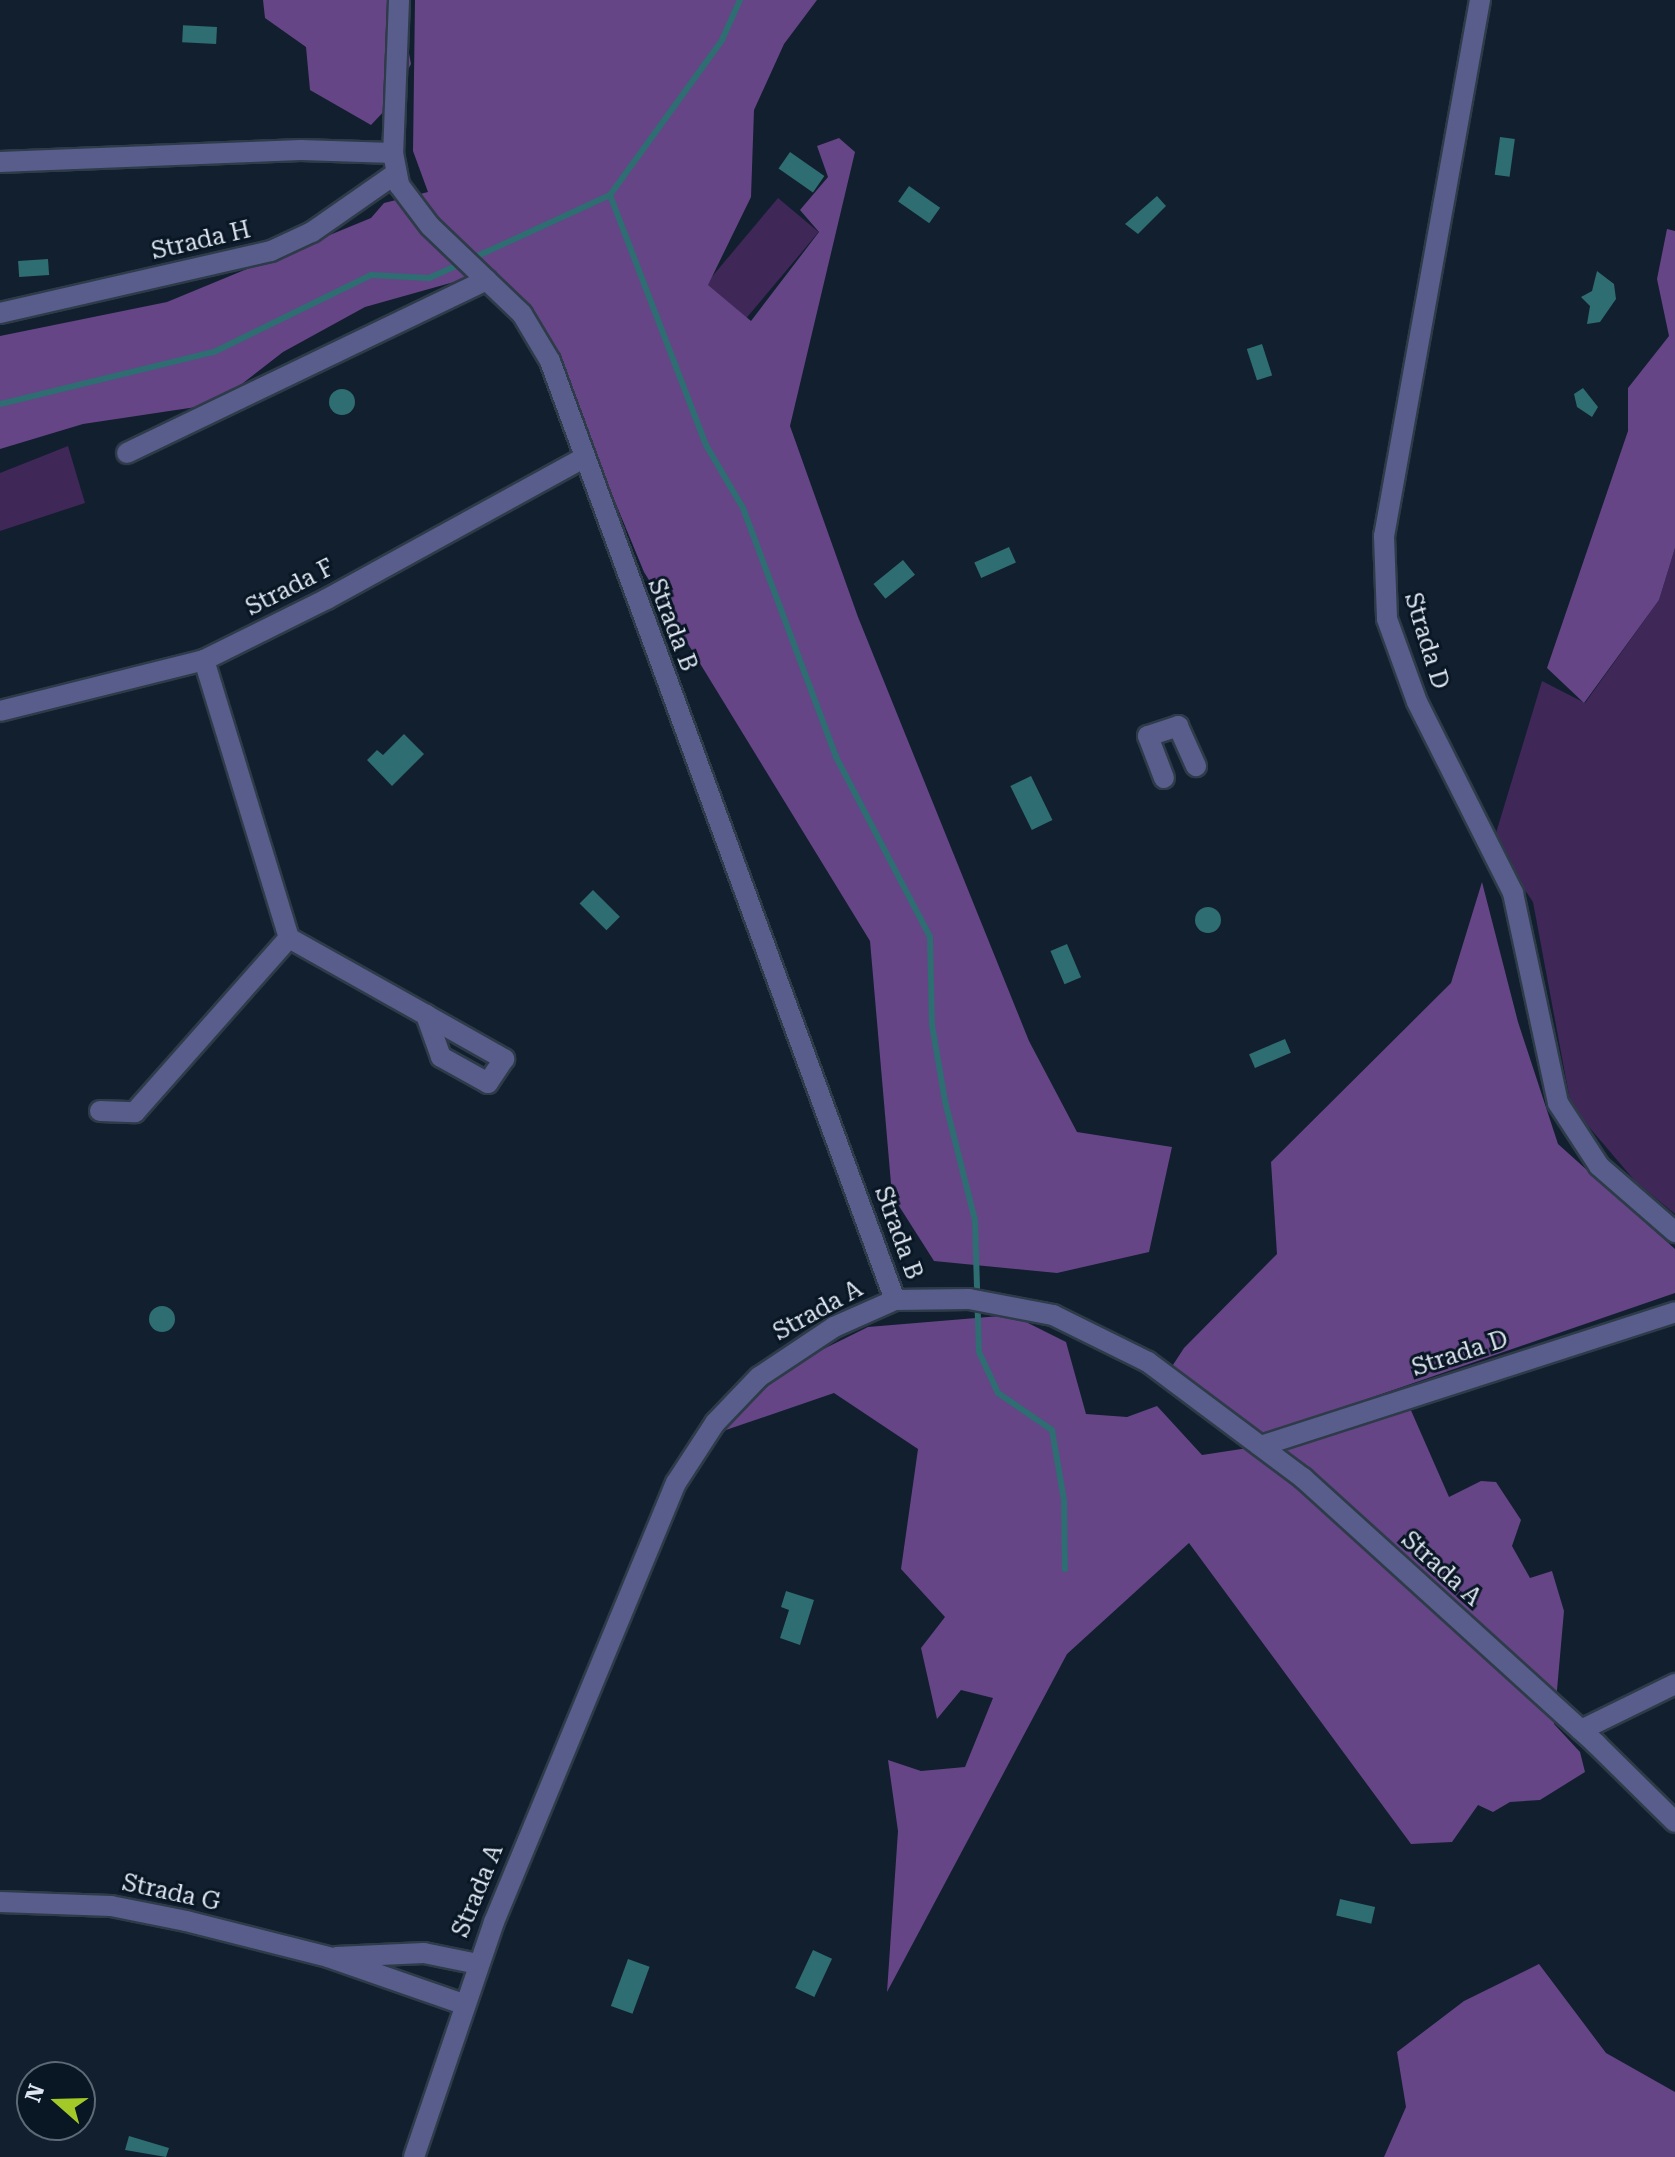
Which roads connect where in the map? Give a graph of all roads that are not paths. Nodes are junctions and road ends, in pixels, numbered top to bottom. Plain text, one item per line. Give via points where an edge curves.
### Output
1 (399, 0) edge
2 (1480, 0) edge
3 (0, 162) edge
4 (394, 164) junction
5 (473, 267) junction
6 (0, 313) edge
7 (127, 453) dead end
8 (583, 458) junction
9 (204, 660) junction
10 (0, 711) edge
11 (1196, 766) dead end
12 (1164, 778) dead end
13 (289, 938) junction
14 (426, 1015) dead end
15 (100, 1111) dead end
16 (1675, 1232) edge
17 (895, 1300) junction
18 (1675, 1312) edge
19 (1261, 1446) junction
20 (1675, 1684) edge
21 (1581, 1730) junction
22 (1675, 1822) edge
23 (0, 1902) edge
24 (328, 1957) junction
25 (478, 1964) junction
26 (463, 2004) junction
27 (414, 2157) edge

1 - 4 street
2 - 16 street, Strada D via 1384,536 1387,619 1417,702 1513,893 1558,1103 1599,1166
3 - 4 street via 301,150
4 - 5 street, Strada B via 411,205
4 - 6 street, Strada H via 312,232 271,251
5 - 7 street
5 - 8 street, Strada B via 537,334
8 - 9 street, Strada F via 327,599
8 - 17 street, Strada B
9 - 10 street, Strada F
9 - 13 street
11 - 12 street via 1178,726 1148,736
13 - 14 street
13 - 15 street via 135,1112
17 - 19 street, Strada A via 977,1300 1053,1315 1118,1343
17 - 25 street, Strada A via 834,1327 787,1356 735,1400 695,1450 643,1552
18 - 19 street, Strada D
19 - 21 street, Strada A
20 - 21 street
21 - 22 street, Strada A
23 - 24 street, Strada G via 111,1906
24 - 25 street, Strada G via 417,1953
24 - 26 street, Strada G
25 - 26 street, Strada A
26 - 27 street, Strada A

